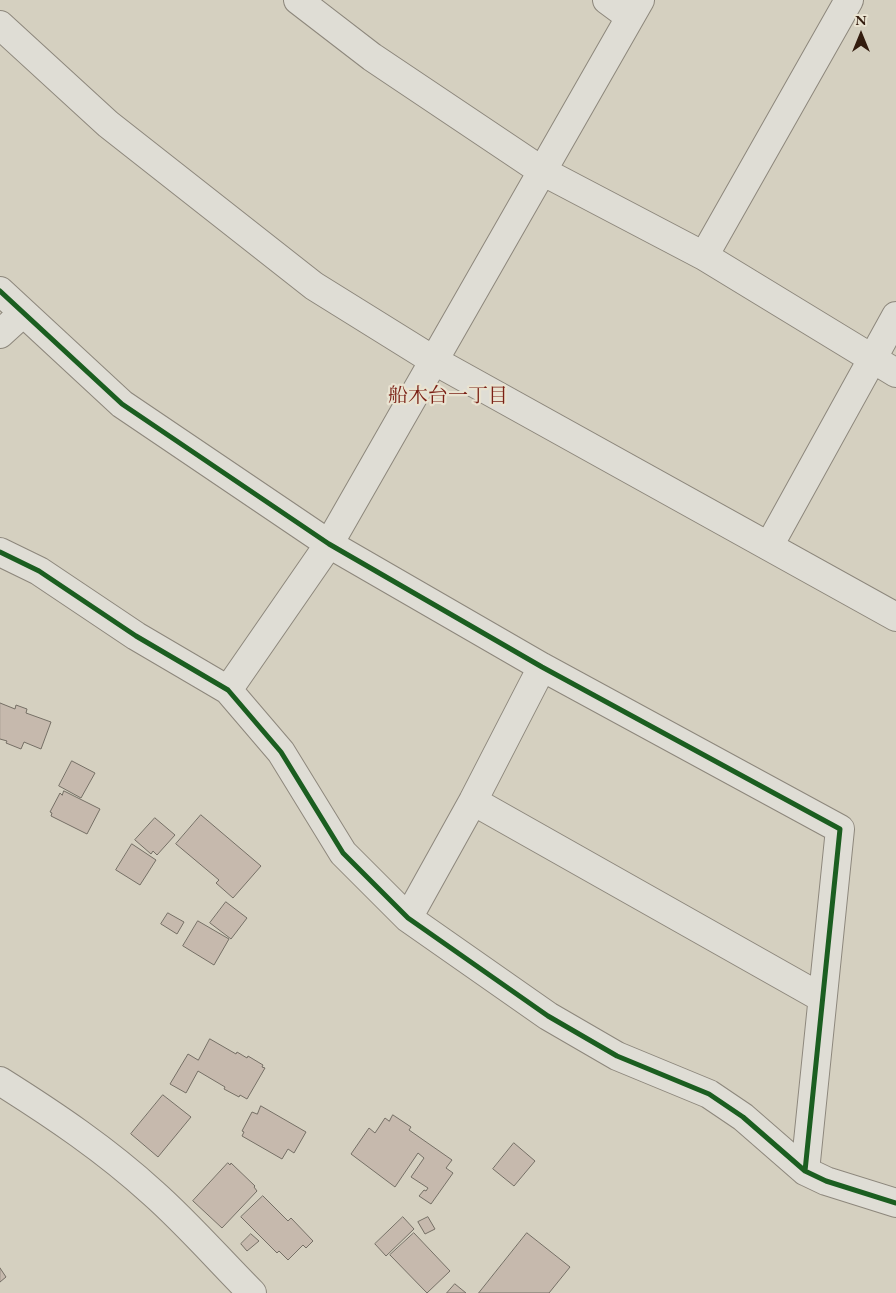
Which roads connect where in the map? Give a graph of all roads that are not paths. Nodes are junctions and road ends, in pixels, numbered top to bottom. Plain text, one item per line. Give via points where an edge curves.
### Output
1 (298, 0) edge
2 (606, 0) edge
3 (849, 0) edge
4 (635, 8) edge
5 (0, 25) edge
6 (542, 171) junction
7 (704, 256) junction
8 (0, 291) edge
9 (23, 313) junction
10 (896, 316) edge
11 (0, 334) edge
12 (871, 359) junction
13 (433, 360) junction
14 (896, 373) edge
15 (329, 544) junction
16 (769, 546) junction
17 (0, 552) edge
18 (896, 617) edge
19 (542, 667) junction
20 (228, 690) junction
21 (473, 802) junction
22 (408, 918) junction
23 (822, 998) junction
24 (0, 1081) edge
25 (806, 1171) junction
26 (896, 1202) edge
27 (252, 1293) edge

1 - 6 street via 372,57
2 - 4 street
3 - 7 street
4 - 6 street
5 - 13 street via 108,124 314,286
6 - 7 street
6 - 13 street
7 - 12 street
8 - 9 street
9 - 11 street
9 - 15 street via 122,404
10 - 12 street
12 - 14 street
12 - 16 street
13 - 15 street
13 - 16 street
15 - 19 street
15 - 20 street
16 - 18 street
17 - 20 street via 40,571 136,636
19 - 21 street
19 - 23 street via 840,829
20 - 22 street via 281,752 343,853
21 - 22 street
21 - 23 street
22 - 25 street via 548,1016 617,1056 709,1094 743,1117
23 - 25 street
24 - 27 street via 57,1116 118,1162
25 - 26 street via 826,1181

